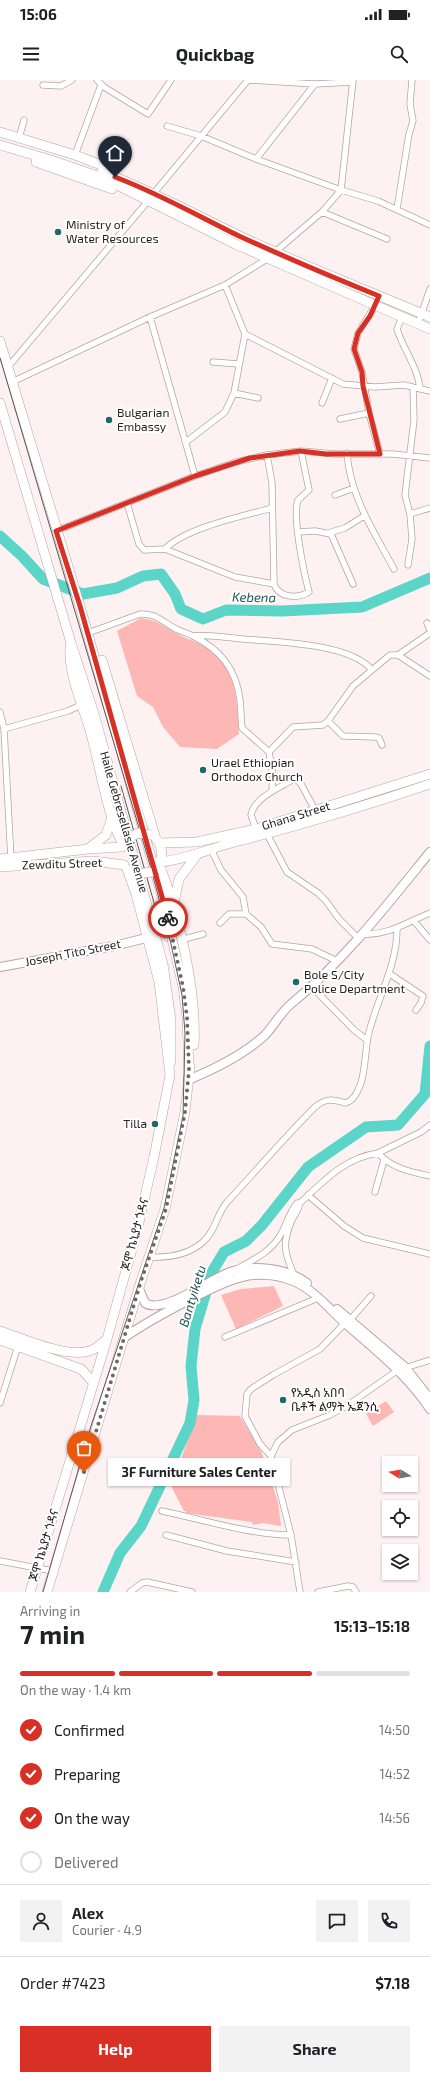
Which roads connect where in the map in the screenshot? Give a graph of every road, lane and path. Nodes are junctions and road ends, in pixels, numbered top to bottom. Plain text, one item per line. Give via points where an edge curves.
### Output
1 (72, 80) edge
2 (97, 80) edge
3 (171, 80) edge
4 (248, 80) edge
5 (412, 80) edge
6 (353, 81) edge
7 (314, 84) junction
8 (43, 85) dead end
9 (101, 85) junction
10 (24, 120) dead end
11 (167, 126) dead end
12 (0, 132) edge
13 (202, 136) junction
14 (0, 138) edge
15 (19, 138) junction
16 (0, 145) edge
17 (0, 151) edge
18 (75, 159) junction
19 (256, 159) junction
20 (341, 190) junction
21 (154, 193) junction
22 (140, 196) junction
23 (148, 201) junction
24 (397, 209) junction
25 (322, 212) junction
26 (430, 224) edge
27 (387, 239) dead end
28 (237, 240) junction
29 (275, 252) junction
30 (267, 258) junction
31 (225, 285) junction
32 (430, 289) edge
33 (379, 296) junction
34 (376, 306) junction
35 (426, 315) edge
36 (150, 317) junction
37 (402, 317) junction
38 (418, 324) junction
39 (430, 329) edge
40 (245, 334) junction
41 (0, 341) edge
42 (213, 362) dead end
43 (238, 364) junction
44 (8, 367) junction
45 (332, 378) junction
46 (12, 382) junction
47 (363, 386) junction
48 (413, 387) junction
49 (420, 389) junction
50 (430, 391) edge
51 (234, 393) junction
52 (258, 398) dead end
53 (0, 403) edge
54 (322, 403) dead end
55 (369, 413) junction
56 (340, 419) dead end
57 (186, 442) junction
58 (300, 451) junction
59 (347, 453) junction
60 (380, 454) junction
61 (267, 455) junction
62 (410, 456) junction
63 (430, 458) edge
64 (195, 476) junction
65 (354, 488) junction
66 (335, 495) dead end
67 (127, 503) junction
68 (272, 508) junction
69 (430, 508) edge
70 (410, 514) junction
71 (364, 516) junction
72 (56, 531) junction
73 (298, 532) junction
74 (328, 533) junction
75 (165, 549) junction
76 (408, 565) dead end
77 (394, 569) dead end
78 (274, 584) junction
79 (353, 584) dead end
80 (427, 623) dead end
81 (430, 630) edge
82 (88, 634) junction
83 (430, 634) edge
84 (193, 636) junction
85 (71, 643) junction
86 (398, 655) junction
87 (372, 670) junction
88 (430, 676) edge
89 (83, 704) junction
90 (0, 712) edge
91 (328, 721) junction
92 (4, 729) junction
93 (382, 745) dead end
94 (269, 752) junction
95 (430, 774) edge
96 (430, 784) edge
97 (272, 790) junction
98 (316, 810) junction
99 (112, 815) junction
100 (256, 829) junction
101 (267, 834) junction
102 (155, 839) junction
103 (124, 843) junction
104 (88, 849) junction
105 (211, 849) junction
106 (430, 852) edge
107 (197, 855) junction
108 (0, 859) edge
109 (11, 862) junction
110 (159, 865) junction
111 (0, 867) edge
112 (125, 867) junction
113 (173, 908) junction
114 (430, 913) edge
115 (246, 914) junction
116 (414, 921) junction
117 (220, 923) dead end
118 (397, 929) junction
119 (204, 934) dead end
120 (360, 936) junction
121 (146, 938) junction
122 (181, 940) junction
123 (430, 940) edge
124 (337, 961) junction
125 (0, 963) edge
126 (0, 967) edge
127 (390, 974) junction
128 (312, 987) junction
129 (416, 1010) dead end
130 (367, 1040) junction
131 (189, 1070) junction
132 (170, 1075) junction
133 (188, 1080) junction
134 (430, 1125) edge
135 (378, 1153) junction
136 (384, 1160) junction
137 (430, 1176) edge
138 (375, 1192) dead end
139 (308, 1195) junction
140 (300, 1203) junction
141 (430, 1254) edge
142 (149, 1258) junction
143 (231, 1272) junction
144 (294, 1275) junction
145 (228, 1280) junction
146 (215, 1282) junction
147 (139, 1289) junction
148 (371, 1296) dead end
149 (318, 1298) junction
150 (184, 1299) junction
151 (348, 1322) junction
152 (0, 1332) edge
153 (125, 1337) junction
154 (225, 1337) dead end
155 (107, 1339) junction
156 (0, 1340) edge
157 (18, 1346) junction
158 (69, 1352) junction
159 (430, 1360) edge
160 (66, 1362) junction
161 (401, 1369) junction
162 (93, 1382) junction
163 (430, 1399) edge
164 (0, 1403) edge
165 (430, 1409) edge
166 (271, 1456) junction
167 (162, 1511) dead end
168 (166, 1535) dead end
169 (291, 1535) junction
170 (0, 1561) edge
171 (296, 1562) junction
172 (37, 1567) junction
173 (53, 1571) junction
174 (30, 1592) edge
175 (47, 1592) edge
176 (130, 1592) edge
177 (192, 1592) edge
178 (300, 1592) edge
179 (318, 1592) edge
180 (356, 1592) edge

1 - 8 street via 61,86
2 - 9 street
3 - 9 street via 148,114
4 - 7 street
4 - 13 street
5 - 24 street via 410,104 413,121
6 - 7 street
6 - 20 street
7 - 19 street
9 - 18 street
10 - 15 street
11 - 13 street
12 - 15 main road
13 - 19 street
13 - 21 street
14 - 18 main road
15 - 18 main road
16 - 22 main road via 51,160
17 - 22 main road via 132,196
18 - 21 main road via 132,178 141,187
19 - 20 street
20 - 24 street
20 - 25 street
21 - 28 main road
22 - 23 main road
23 - 28 main road
23 - 44 street
24 - 26 street
25 - 27 street
25 - 29 street
28 - 29 main road
28 - 30 main road
29 - 33 main road
30 - 31 street
30 - 34 main road
31 - 36 street
31 - 40 street
32 - 35 street
33 - 34 street
33 - 35 main road
34 - 37 main road
34 - 47 street via 354,342
35 - 38 street
36 - 46 street
36 - 57 street
37 - 38 main road
37 - 49 street via 397,329 419,379
38 - 39 main road
40 - 43 street
40 - 45 street
41 - 44 main road
42 - 43 street
43 - 51 street
44 - 46 main road
45 - 47 street via 343,384
45 - 54 street
46 - 72 main road
47 - 48 street
47 - 55 street
48 - 49 street
48 - 62 street via 414,420
49 - 50 street
51 - 52 street
51 - 57 street via 225,412
53 - 85 main road, Haile Gebresellasie Avenue
55 - 56 street
55 - 60 street
57 - 64 street
58 - 59 street
58 - 61 street
58 - 73 street via 308,490 296,505
59 - 60 street
59 - 65 street
60 - 62 street
61 - 64 street
61 - 68 street via 272,483
62 - 63 street
62 - 70 street via 405,495
64 - 67 street
65 - 66 street
65 - 71 street
67 - 72 street
67 - 75 street via 142,548
68 - 75 street via 183,536
68 - 78 street
69 - 70 street
70 - 76 street via 412,539
71 - 74 street via 345,528
71 - 77 street
72 - 82 main road
73 - 74 street
73 - 78 street via 302,568 309,592 302,596 285,595 276,589
74 - 79 street via 334,538
75 - 78 street via 235,576
80 - 81 street
82 - 84 street via 140,614 147,614 155,615
82 - 102 main road, Haile Gebresellasie Avenue via 98,647
82 - 131 main road via 175,946 187,1017
83 - 86 street
84 - 87 street via 212,635 311,645 363,661
84 - 94 street via 212,647 227,663 240,700 242,728
85 - 89 main road, Haile Gebresellasie Avenue via 71,667
85 - 132 main road, Haile Gebresellasie Avenue via 163,964 172,1034
86 - 87 street via 390,655
86 - 88 street
87 - 91 street via 345,695
89 - 92 street via 68,711
89 - 99 main road, Haile Gebresellasie Avenue
90 - 92 street
91 - 93 street via 343,736 375,737 379,738
91 - 94 street via 323,725 293,727
92 - 109 street
94 - 97 street via 273,775
95 - 98 main road, Ghana Street
96 - 101 main road, Ghana Street
97 - 98 street via 279,789 295,778
97 - 100 street via 251,812
98 - 100 main road, Ghana Street
99 - 103 main road, Haile Gebresellasie Avenue
99 - 104 main road via 106,835
100 - 102 main road, Ghana Street via 197,842
101 - 105 main road, Ghana Street
101 - 120 street via 287,872 318,893 339,919
102 - 103 main road, bridge via 138,833
102 - 110 main road via 162,855
103 - 104 main road, Zewditu Street
103 - 112 main road via 120,853
104 - 109 main road, Zewditu Street
105 - 107 main road, Ghana Street
105 - 115 street via 221,870 244,897
106 - 120 main road
107 - 110 main road, Ghana Street
107 - 113 main road via 179,879
108 - 109 main road, Zewditu Street
109 - 111 main road, Zewditu Street
109 - 112 main road, Zewditu Street via 93,861
110 - 112 main road, bridge via 152,872 138,874
110 - 113 main road
112 - 121 main road, ጆሞ ኬኒያታ ጎዳና via 136,894
113 - 122 main road
114 - 116 street
115 - 117 street via 229,914
115 - 124 street via 261,927 272,944 312,949
116 - 118 street
116 - 123 street
118 - 120 street
118 - 127 street
119 - 122 street
120 - 124 main road
121 - 126 main road, Joseph Tito Street
121 - 132 main road, ጆሞ ኬኒያታ ጎዳና via 159,982
122 - 131 main road via 189,974 194,1019 194,1053
124 - 128 main road
125 - 126 main road
127 - 129 street via 423,996
127 - 130 street via 381,993
128 - 130 street
128 - 133 main road via 291,1004 253,1045 232,1059
130 - 142 street via 365,1068 353,1098 345,1103 333,1099 326,1100 315,1107 227,1201 210,1235 203,1242 166,1258
131 - 133 main road
132 - 155 main road, ጆሞ ኬኒያታ ጎዳና via 142,1214
133 - 142 main road via 185,1112 166,1209
134 - 135 street
135 - 136 street
135 - 139 street via 357,1158 333,1172
136 - 137 street
136 - 138 street
139 - 140 street
139 - 141 street via 344,1226 363,1238
140 - 143 street via 294,1207 281,1235 273,1245
140 - 144 street via 288,1230 285,1246 287,1260
142 - 147 main road
143 - 144 main road via 262,1268
143 - 145 street
143 - 146 main road
144 - 151 main road via 315,1290
145 - 146 main road
145 - 149 main road via 255,1274 272,1275 293,1281
146 - 150 main road
147 - 150 main road via 146,1303 154,1306
147 - 153 main road
148 - 151 street
149 - 151 main road
149 - 154 street
150 - 153 main road
151 - 161 main road
151 - 166 street via 320,1349 273,1375 247,1394 244,1409 248,1423 260,1444
152 - 158 main road
153 - 173 main road
155 - 158 main road via 84,1353
155 - 162 main road, ጆሞ ኬኒያታ ጎዳና
156 - 157 main road
157 - 160 main road
157 - 164 street
158 - 160 main road
159 - 161 street
160 - 162 main road via 86,1372
161 - 163 main road
161 - 165 main road
161 - 166 street via 348,1405 292,1430 278,1442
162 - 172 main road, ጆሞ ኬኒያታ ጎዳና
166 - 169 street
167 - 169 street via 256,1532
168 - 171 street via 227,1552
169 - 171 street
170 - 172 street
171 - 178 street
172 - 173 street
172 - 174 main road, ጆሞ ኬኒያታ ጎዳና
173 - 175 main road
176 - 177 street via 147,1582
179 - 180 street via 348,1586

